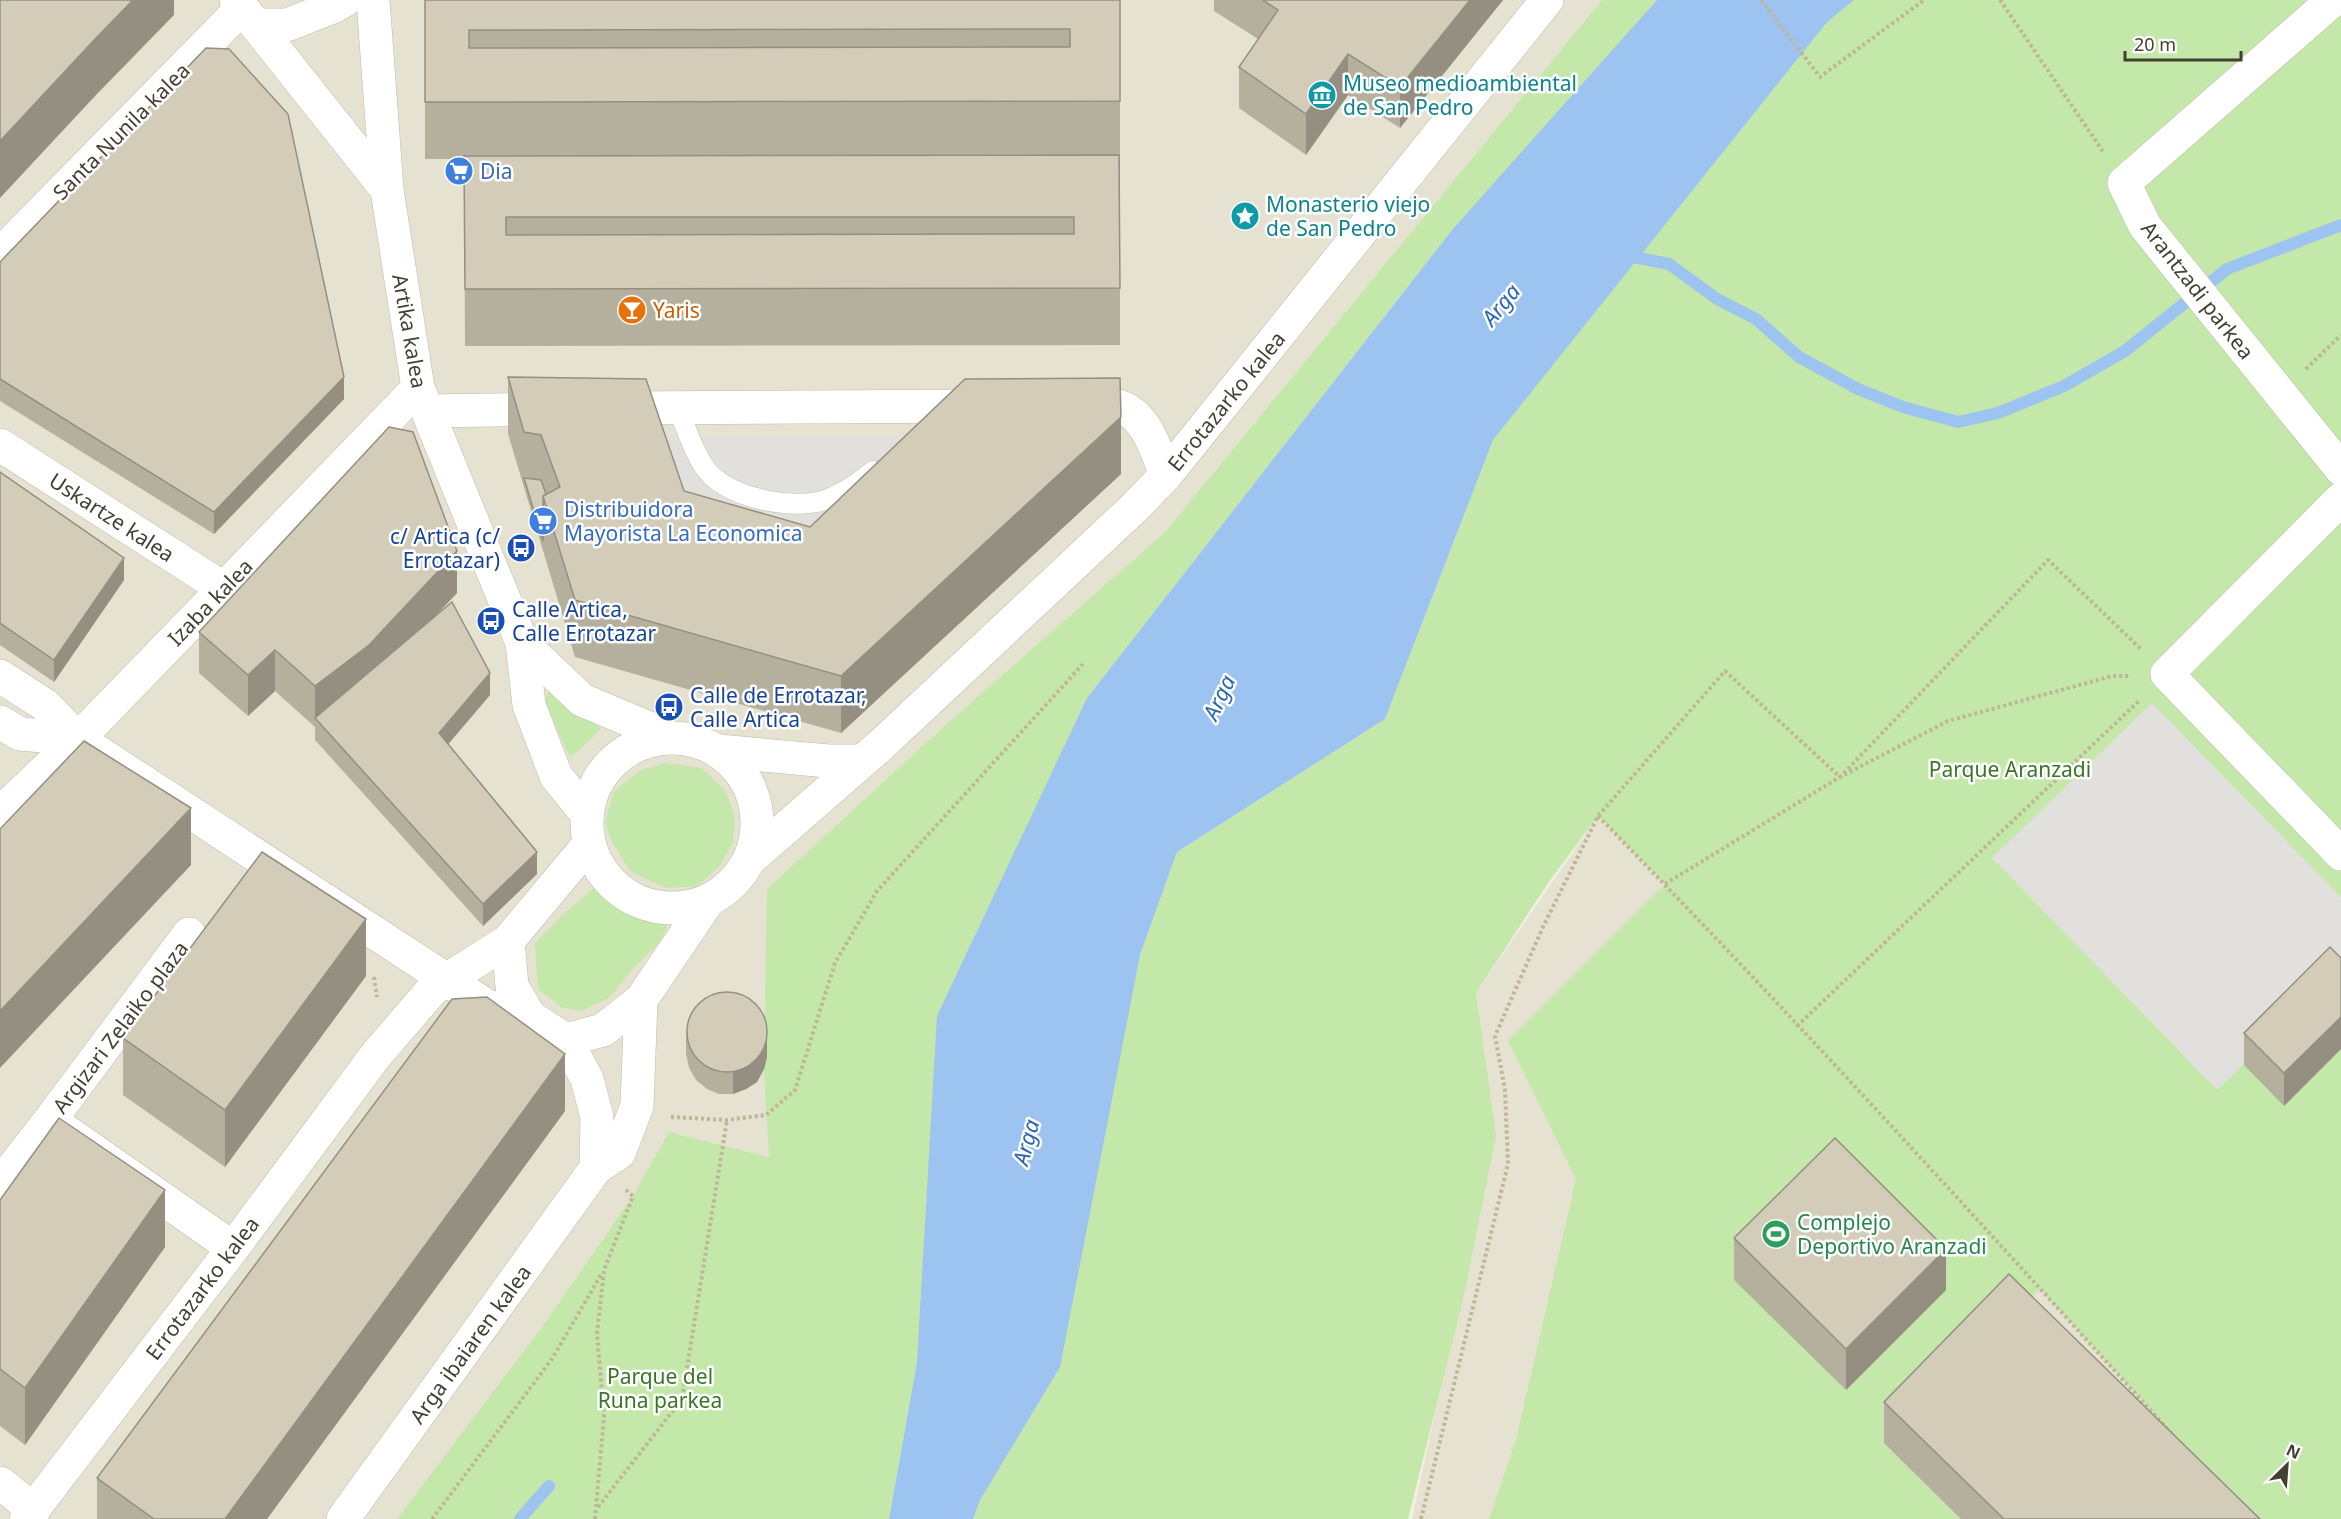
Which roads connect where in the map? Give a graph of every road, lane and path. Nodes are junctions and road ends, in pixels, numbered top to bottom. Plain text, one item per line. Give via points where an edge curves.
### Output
1 (345, 0) edge
2 (373, 0) edge
3 (1547, 0) edge
4 (1761, 0) edge
5 (1924, 0) edge
6 (2000, 0) edge
7 (2333, 0) edge
8 (245, 11) edge
9 (2124, 183) junction
10 (387, 190) junction
11 (0, 254) edge
12 (2341, 335) edge
13 (2280, 395) junction
14 (423, 399) junction
15 (1042, 405) edge
16 (1006, 406) edge
17 (677, 407) junction
18 (0, 445) edge
19 (888, 460) edge
20 (2341, 469) edge
21 (1166, 475) junction
22 (2341, 499) edge
23 (223, 588) junction
24 (522, 643) junction
25 (1083, 664) dead end
26 (2167, 674) junction
27 (0, 676) edge
28 (0, 722) edge
29 (670, 737) junction
30 (78, 739) junction
31 (718, 751) junction
32 (862, 761) junction
33 (1840, 777) junction
34 (0, 813) edge
35 (1598, 816) junction
36 (587, 829) junction
37 (2341, 854) edge
38 (750, 859) junction
39 (1665, 884) junction
40 (708, 901) junction
41 (189, 934) dead end
42 (508, 941) junction
43 (448, 979) junction
44 (641, 1000) junction
45 (530, 1017) junction
46 (1797, 1026) junction
47 (566, 1040) junction
48 (376, 1055) junction
49 (667, 1117) dead end
50 (50, 1120) junction
51 (727, 1120) junction
52 (596, 1168) junction
53 (0, 1184) edge
54 (625, 1189) dead end
55 (233, 1248) junction
56 (604, 1270) junction
57 (2177, 1439) edge
58 (0, 1483) edge
59 (597, 1508) junction
60 (30, 1514) edge
61 (344, 1519) edge
62 (432, 1519) edge
63 (595, 1519) edge
64 (1421, 1519) edge

1 - 8 street via 287,25
2 - 10 street, Artika kalea
3 - 21 street, Errotazarko kalea
4 - 5 path via 1820,77
6 - 9 path
7 - 9 street
8 - 10 street
8 - 11 street, Santa Nunila kalea
9 - 13 street, Arantzadi parkea via 2145,226
10 - 14 street, Artika kalea
12 - 13 path
13 - 20 street, Arantzadi parkea
14 - 17 street
14 - 23 street, Izaba kalea
14 - 24 street, Artika kalea
15 - 21 street via 1114,404 1135,413 1149,433
16 - 17 street via 927,415
17 - 19 lane via 708,473 724,486 750,496 789,505 828,500
18 - 23 street, Uskartze kalea
21 - 32 street, Errotazarko kalea
22 - 26 street
23 - 30 street, Izaba kalea
24 - 29 street, Artika kalea via 582,700
24 - 36 street, Artika kalea via 529,705 556,776
25 - 51 path via 877,891 836,963 795,1090 766,1114
26 - 33 path via 2112,676 1948,721
26 - 33 path via 2048,560
26 - 37 street
26 - 46 path
27 - 30 street via 45,705
28 - 30 street via 20,734
29 - 31 street via 695,740
29 - 36 street via 639,743 614,760 595,784
30 - 34 street, Izaba kalea
30 - 43 street
31 - 32 street
31 - 38 street via 741,771 754,799 758,830
32 - 38 street, Errotazarko kalea
33 - 35 path via 1725,671
33 - 39 path
35 - 39 path
35 - 64 path via 1495,1036 1505,1090 1508,1164
36 - 40 street via 601,871 622,893 649,906 679,909
36 - 42 street, Errotazarko kalea
38 - 40 street via 733,884
39 - 46 path
40 - 44 street
41 - 50 street, Argizari Zelaiko plaza
42 - 43 street, Errotazarko kalea
42 - 45 street via 512,986
43 - 45 street via 487,1006
43 - 48 street, Errotazarko kalea via 432,990
44 - 47 street via 603,1030
44 - 52 street, Arga ibaiaren kalea via 637,1106 619,1152
45 - 47 street
45 - 48 street via 501,1026 449,1028
46 - 57 path
47 - 52 street via 587,1079 597,1117
48 - 55 street, Errotazarko kalea
49 - 51 path
50 - 53 street, Argizari Zelaiko plaza
50 - 55 street, Argizari Zelaiko plaza
51 - 59 path via 682,1399
52 - 61 street, Arga ibaiaren kalea
54 - 56 path via 633,1196
55 - 60 street, Errotazarko kalea
56 - 59 path via 597,1334 604,1417
56 - 62 path via 552,1359
58 - 60 street
59 - 63 path

